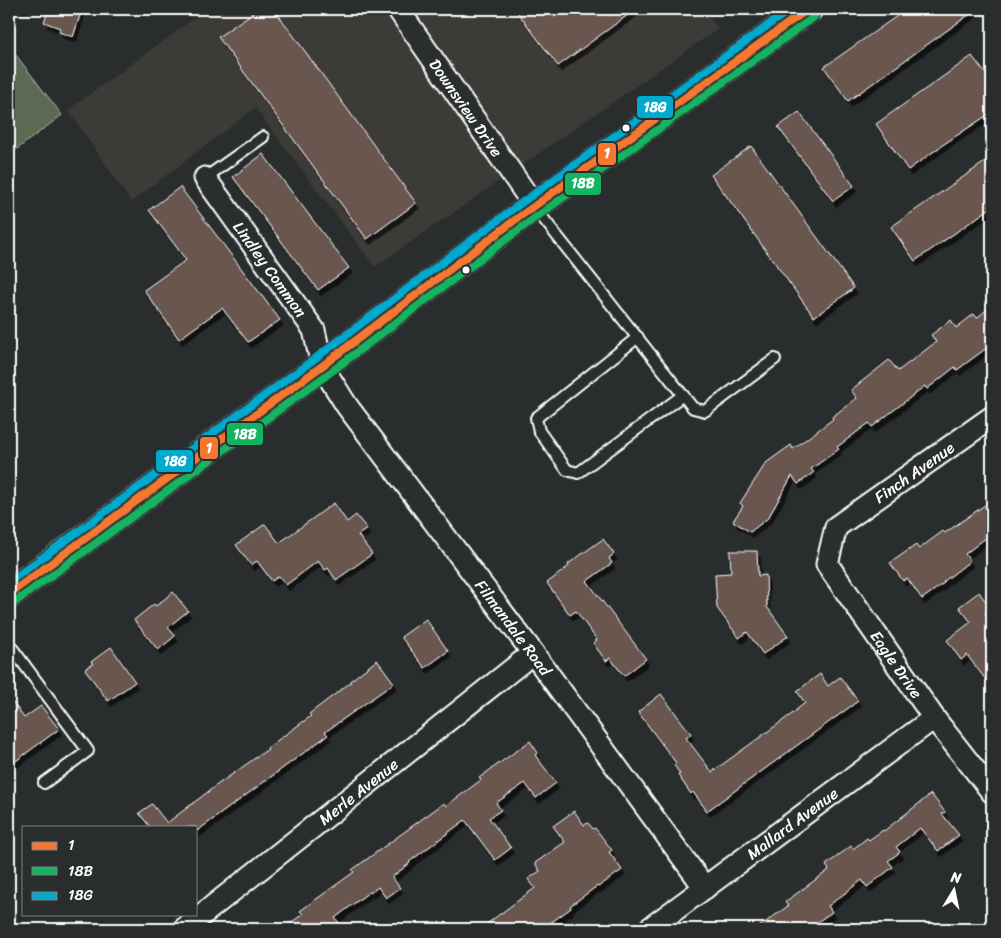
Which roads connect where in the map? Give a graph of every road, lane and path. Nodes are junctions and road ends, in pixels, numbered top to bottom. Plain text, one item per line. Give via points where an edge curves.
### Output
1 (398, 9) edge
2 (808, 9) edge
3 (263, 137) dead end
4 (206, 178) joint
5 (534, 207) junction
6 (638, 338) junction
7 (776, 359) dead end
8 (322, 366) junction
9 (683, 395) junction
10 (992, 417) edge
11 (836, 527) joint
12 (9, 594) edge
13 (9, 644) edge
14 (533, 653) junction
15 (934, 718) junction
16 (44, 783) dead end
17 (992, 792) edge
18 (705, 888) junction
19 (184, 929) edge
20 (649, 929) edge

1 - 5 street, Downsview Drive
2 - 5 main road
3 - 4 lane
4 - 8 street, Lindley Common via 314,330
5 - 6 lane
5 - 8 main road
6 - 9 lane
6 - 9 lane via 536,418 539,430 567,470 578,473
7 - 9 lane via 705,411 693,408
8 - 12 main road
8 - 14 street, Filmandale Road via 347,406
10 - 11 street, Finch Avenue
11 - 15 street, Eagle Drive via 826,564
13 - 16 lane via 88,751
14 - 18 street, Filmandale Road
14 - 19 street, Merle Avenue
15 - 17 street, Eagle Drive
15 - 18 street, Mallard Avenue
18 - 20 street, Mallard Avenue

